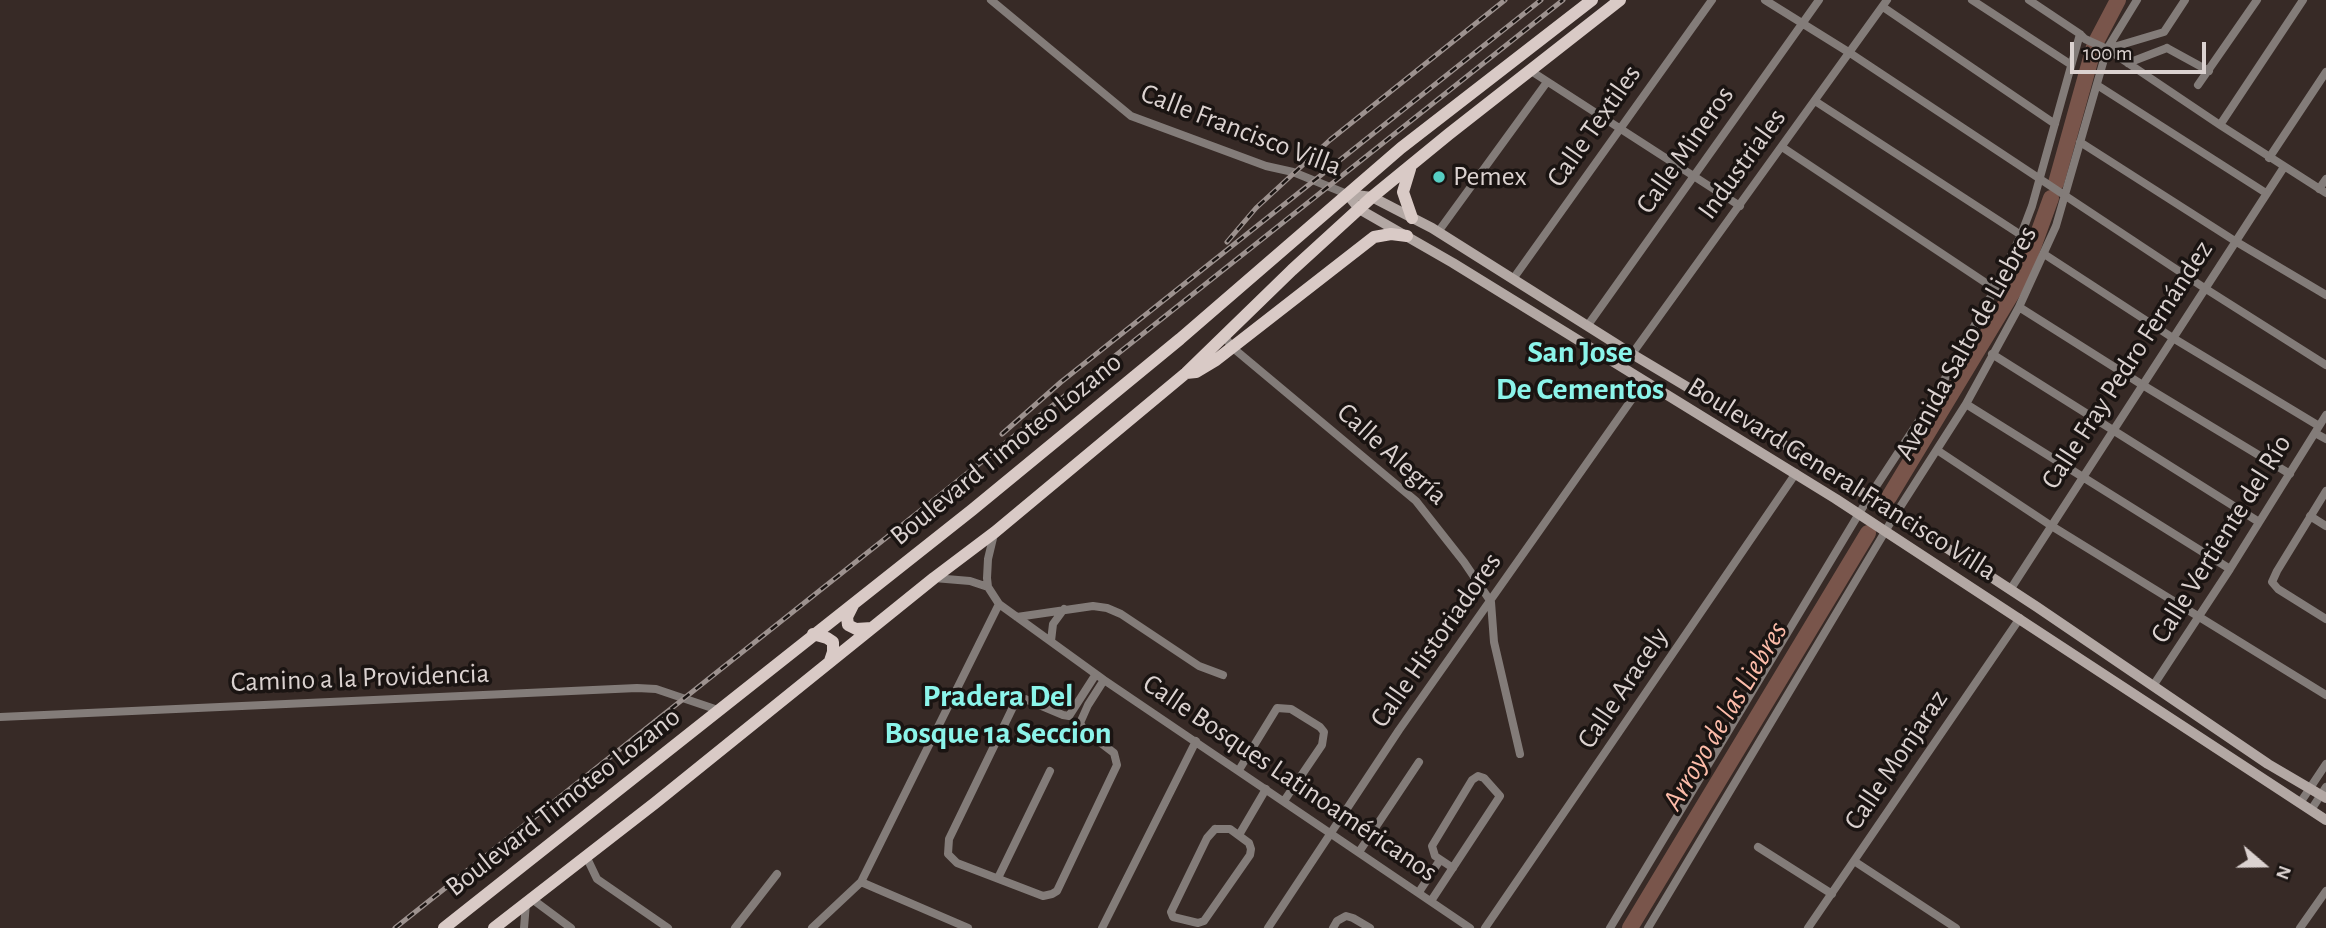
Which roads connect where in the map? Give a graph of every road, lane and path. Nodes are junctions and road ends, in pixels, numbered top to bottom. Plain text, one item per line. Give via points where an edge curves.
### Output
1 (991, 0) edge
2 (1592, 0) edge
3 (1620, 0) edge
4 (1712, 0) edge
5 (1765, 0) edge
6 (1819, 0) edge
7 (1972, 0) edge
8 (2029, 0) edge
9 (2137, 0) edge
10 (2185, 0) edge
11 (2257, 0) edge
12 (2303, 0) edge
13 (1885, 3) edge
14 (1803, 23) junction
15 (2164, 32) junction
16 (2082, 36) junction
17 (2104, 47) junction
18 (2167, 48) junction
19 (1850, 53) junction
20 (2128, 63) junction
21 (2070, 65) junction
22 (1531, 71) junction
23 (2209, 71) junction
24 (2326, 72) edge
25 (1548, 82) junction
26 (2097, 85) junction
27 (2198, 85) dead end
28 (1815, 100) junction
29 (2055, 124) junction
30 (2220, 125) junction
31 (1619, 130) junction
32 (2080, 142) junction
33 (1782, 147) junction
34 (2269, 158) junction
35 (1410, 166) junction
36 (2284, 167) junction
37 (1694, 176) junction
38 (2326, 179) edge
39 (2041, 180) junction
40 (2323, 191) edge
41 (2062, 193) junction
42 (2266, 193) junction
43 (1347, 194) junction
44 (1373, 197) junction
45 (1740, 206) junction
46 (1359, 209) junction
47 (1412, 218) junction
48 (1438, 232) junction
49 (2021, 235) junction
50 (1407, 236) junction
51 (2235, 241) junction
52 (2044, 254) junction
53 (1513, 279) junction
54 (1995, 289) junction
55 (2206, 289) junction
56 (2326, 295) edge
57 (2019, 307) junction
58 (1588, 325) junction
59 (1224, 336) junction
60 (2174, 338) junction
61 (1233, 348) junction
62 (1632, 354) junction
63 (1992, 354) junction
64 (2326, 365) edge
65 (1186, 373) junction
66 (1644, 382) junction
67 (2141, 384) junction
68 (1966, 404) junction
69 (2326, 415) edge
70 (2317, 429) junction
71 (2112, 431) junction
72 (2326, 439) edge
73 (1937, 450) junction
74 (1796, 473) junction
75 (2290, 474) junction
76 (2081, 477) junction
77 (2326, 491) edge
78 (1873, 499) junction
79 (1893, 513) junction
80 (1861, 516) junction
81 (2311, 516) junction
82 (2259, 522) junction
83 (2050, 525) junction
84 (2326, 526) edge
85 (1883, 530) junction
86 (995, 532) junction
87 (2230, 569) junction
88 (934, 578) junction
89 (988, 587) junction
90 (2010, 590) junction
91 (855, 601) junction
92 (1491, 602) junction
93 (999, 604) junction
94 (1063, 609) junction
95 (1017, 617) junction
96 (2020, 618) junction
97 (2199, 618) junction
98 (2326, 619) edge
99 (872, 628) junction
100 (813, 634) junction
101 (1051, 641) junction
102 (829, 661) junction
103 (1223, 675) dead end
104 (1100, 677) junction
105 (2153, 687) junction
106 (2326, 695) edge
107 (719, 710) junction
108 (0, 717) edge
109 (1196, 741) junction
110 (1520, 754) dead end
111 (1419, 762) dead end
112 (2326, 764) edge
113 (1239, 770) junction
114 (1049, 771) dead end
115 (2310, 788) junction
116 (1266, 789) junction
117 (2324, 793) edge
118 (1284, 801) junction
119 (2300, 803) junction
120 (2311, 810) junction
121 (2326, 820) edge
122 (1331, 833) junction
123 (1239, 835) junction
124 (1758, 846) dead end
125 (1359, 852) junction
126 (586, 856) junction
127 (1440, 860) junction
128 (1854, 861) junction
129 (1453, 867) junction
130 (777, 874) dead end
131 (998, 878) junction
132 (861, 882) junction
133 (2326, 891) edge
134 (1419, 892) junction
135 (1832, 894) junction
136 (529, 901) junction
137 (1431, 901) junction
138 (444, 928) edge
139 (494, 928) edge
140 (524, 928) edge
141 (571, 928) edge
142 (668, 928) edge
143 (734, 928) edge
144 (812, 928) edge
145 (968, 928) edge
146 (1102, 928) edge
147 (1268, 928) edge
148 (1333, 928) edge
149 (1370, 928) edge
150 (1471, 928) edge
151 (1485, 928) edge
152 (1610, 928) edge
153 (1648, 928) edge
154 (1808, 928) edge
155 (1956, 928) edge
156 (2300, 928) edge

1 - 43 street, Calle Francisco Villa via 1131,116
2 - 43 main road, Boulevard Timoteo Lozano
3 - 22 main road, Boulevard Timoteo Lozano
4 - 31 street, Calle Textiles
5 - 14 street
6 - 14 street, Calle Mineros
7 - 21 street
8 - 16 street
9 - 17 street, Avenida Salto de Liebres
10 - 15 street
11 - 23 street
12 - 30 street
13 - 19 street, Industriales
13 - 29 street
14 - 19 street
14 - 37 street, Calle Mineros
15 - 17 street
15 - 18 street
16 - 17 street
16 - 21 street, Avenida Salto de Liebres
17 - 20 street
17 - 26 street, Avenida Salto de Liebres
18 - 20 street
18 - 23 street
19 - 28 street, Industriales
19 - 39 street
20 - 30 street
21 - 29 street, Avenida Salto de Liebres
22 - 25 street
22 - 35 main road, Boulevard Timoteo Lozano
23 - 27 street
24 - 34 street
25 - 31 street
25 - 48 street
26 - 32 street, Avenida Salto de Liebres
26 - 42 street
28 - 33 street, Industriales
28 - 49 street
29 - 39 street, Avenida Salto de Liebres
30 - 34 street
31 - 37 street
31 - 53 street, Calle Textiles
32 - 41 street, Avenida Salto de Liebres
32 - 51 street
33 - 45 street, Industriales
33 - 54 street
34 - 36 street
35 - 44 main road, Boulevard Timoteo Lozano
35 - 47 main road via 1403,192
36 - 40 street
36 - 42 street, Calle Fray Pedro Fernández
37 - 45 street
37 - 58 street, Calle Mineros
38 - 40 street
39 - 41 street
39 - 49 street, Avenida Salto de Liebres
41 - 52 street, Avenida Salto de Liebres via 2056,226
41 - 55 street
42 - 51 street, Calle Fray Pedro Fernández
43 - 44 main road, Boulevard General Francisco Villa
43 - 46 main road, Boulevard General Francisco Villa
43 - 91 main road, Boulevard Timoteo Lozano via 1181,339
44 - 46 main road, Boulevard Timoteo Lozano
44 - 47 main road, Boulevard General Francisco Villa
45 - 62 street, Industriales
46 - 50 main road, Boulevard General Francisco Villa
46 - 59 main road, Boulevard Timoteo Lozano
47 - 48 main road, Boulevard General Francisco Villa
48 - 53 main road, Boulevard General Francisco Villa
49 - 54 street, Avenida Salto de Liebres
50 - 61 main road via 1374,237
50 - 66 main road, Boulevard General Francisco Villa
51 - 55 street, Calle Fray Pedro Fernández
51 - 56 street
52 - 57 street, Avenida Salto de Liebres
52 - 60 street
53 - 58 main road, Boulevard General Francisco Villa
54 - 78 street, Avenida Salto de Liebres
55 - 60 street, Calle Fray Pedro Fernández
55 - 64 street
57 - 63 street, Avenida Salto de Liebres
57 - 67 street
58 - 62 main road, Boulevard General Francisco Villa
59 - 61 street, Calle Alegría
59 - 65 main road, Boulevard Timoteo Lozano
60 - 67 street, Calle Fray Pedro Fernández
60 - 70 street
61 - 65 main road via 1206,367
61 - 92 street, Calle Alegría via 1416,501
62 - 78 main road, Boulevard General Francisco Villa
63 - 68 street, Avenida Salto de Liebres
63 - 71 street
65 - 86 main road, Boulevard Timoteo Lozano
66 - 74 main road, Boulevard General Francisco Villa
66 - 92 street, Calle Historiadores
67 - 71 street, Calle Fray Pedro Fernández
67 - 75 street
68 - 73 street, Avenida Salto de Liebres
68 - 76 street
69 - 70 street, Calle Vertiente del Río
70 - 72 street
70 - 75 street, Calle Vertiente del Río
71 - 76 street, Calle Fray Pedro Fernández
71 - 82 street
73 - 79 street, Avenida Salto de Liebres
73 - 83 street
74 - 80 main road, Boulevard General Francisco Villa
74 - 151 street, Calle Aracely
75 - 82 street, Calle Vertiente del Río
76 - 83 street, Calle Fray Pedro Fernández
76 - 87 street
77 - 81 street
78 - 79 main road, Boulevard General Francisco Villa
78 - 80 street, Avenida Salto de Liebres
79 - 85 street, Avenida Salto de Liebres
79 - 90 main road, Boulevard General Francisco Villa
80 - 85 main road, Boulevard General Francisco Villa
80 - 152 street, Avenida Salto de Liebres
81 - 84 street
81 - 98 street via 2272,582
82 - 87 street, Calle Vertiente del Río
83 - 90 street, Calle Fray Pedro Fernández
83 - 97 street
85 - 96 main road, Boulevard General Francisco Villa
85 - 153 street, Avenida Salto de Liebres
86 - 88 main road, Boulevard Timoteo Lozano
86 - 89 street via 988,559
87 - 97 street, Calle Vertiente del Río
88 - 89 street
88 - 99 main road, Boulevard Timoteo Lozano
89 - 93 street, Calle Bosques Latinoaméricanos
90 - 105 main road, Boulevard General Francisco Villa
91 - 99 main road via 848,625
91 - 100 main road, Boulevard Timoteo Lozano
92 - 110 street via 1494,642
92 - 122 street, Calle Historiadores
93 - 95 street, Calle Bosques Latinoaméricanos
93 - 132 street
94 - 95 street
94 - 101 street via 1053,624
94 - 103 street via 1093,606 1121,614 1199,666
95 - 101 street, Calle Bosques Latinoaméricanos
96 - 119 main road, Boulevard General Francisco Villa
96 - 128 street, Calle Monjaraz
97 - 105 street, Calle Vertiente del Río
97 - 106 street
99 - 102 main road, Boulevard Timoteo Lozano
100 - 102 main road via 833,642
100 - 107 main road, Boulevard Timoteo Lozano
101 - 104 street, Calle Bosques Latinoaméricanos
102 - 126 main road, Boulevard Timoteo Lozano
104 - 109 street, Calle Bosques Latinoaméricanos
104 - 131 street via 1080,723 1114,752 1117,765 1056,891 1043,896
104 - 131 street via 1069,716 1029,700 1018,702 1009,715 949,839 948,854 957,863
105 - 115 main road, Boulevard General Francisco Villa
107 - 108 street, Camino a la Providencia via 656,689 637,688
107 - 138 main road, Boulevard Timoteo Lozano
109 - 113 street, Calle Bosques Latinoaméricanos
109 - 146 street
111 - 125 street
112 - 115 street
113 - 116 street, Calle Bosques Latinoaméricanos
113 - 118 street via 1277,708 1291,709 1320,727 1322,745
114 - 131 street
115 - 117 main road, Boulevard General Francisco Villa
115 - 119 street
116 - 118 street, Calle Bosques Latinoaméricanos
116 - 123 street
117 - 120 street
118 - 122 street, Calle Bosques Latinoaméricanos
119 - 120 main road, Boulevard General Francisco Villa
120 - 121 main road, Boulevard General Francisco Villa
122 - 125 street, Calle Bosques Latinoaméricanos
122 - 147 street, Calle Historiadores
123 - 123 street via 1230,829 1215,829 1207,838 1171,912 1173,917 1204,921 1250,855 1251,846
124 - 135 street
125 - 134 street, Calle Bosques Latinoaméricanos
126 - 136 main road, Boulevard Timoteo Lozano
126 - 142 street via 597,879
127 - 129 street
127 - 129 street via 1432,846 1472,780 1484,778 1500,796
127 - 134 street
128 - 135 street, Calle Monjaraz
128 - 155 street
129 - 137 street
130 - 143 street
132 - 144 street
132 - 145 street
133 - 156 street
134 - 137 street, Calle Bosques Latinoaméricanos
135 - 154 street, Calle Monjaraz
136 - 139 main road, Boulevard Timoteo Lozano
136 - 140 street
136 - 141 street
137 - 150 street, Calle Bosques Latinoaméricanos
148 - 149 street via 1346,916

